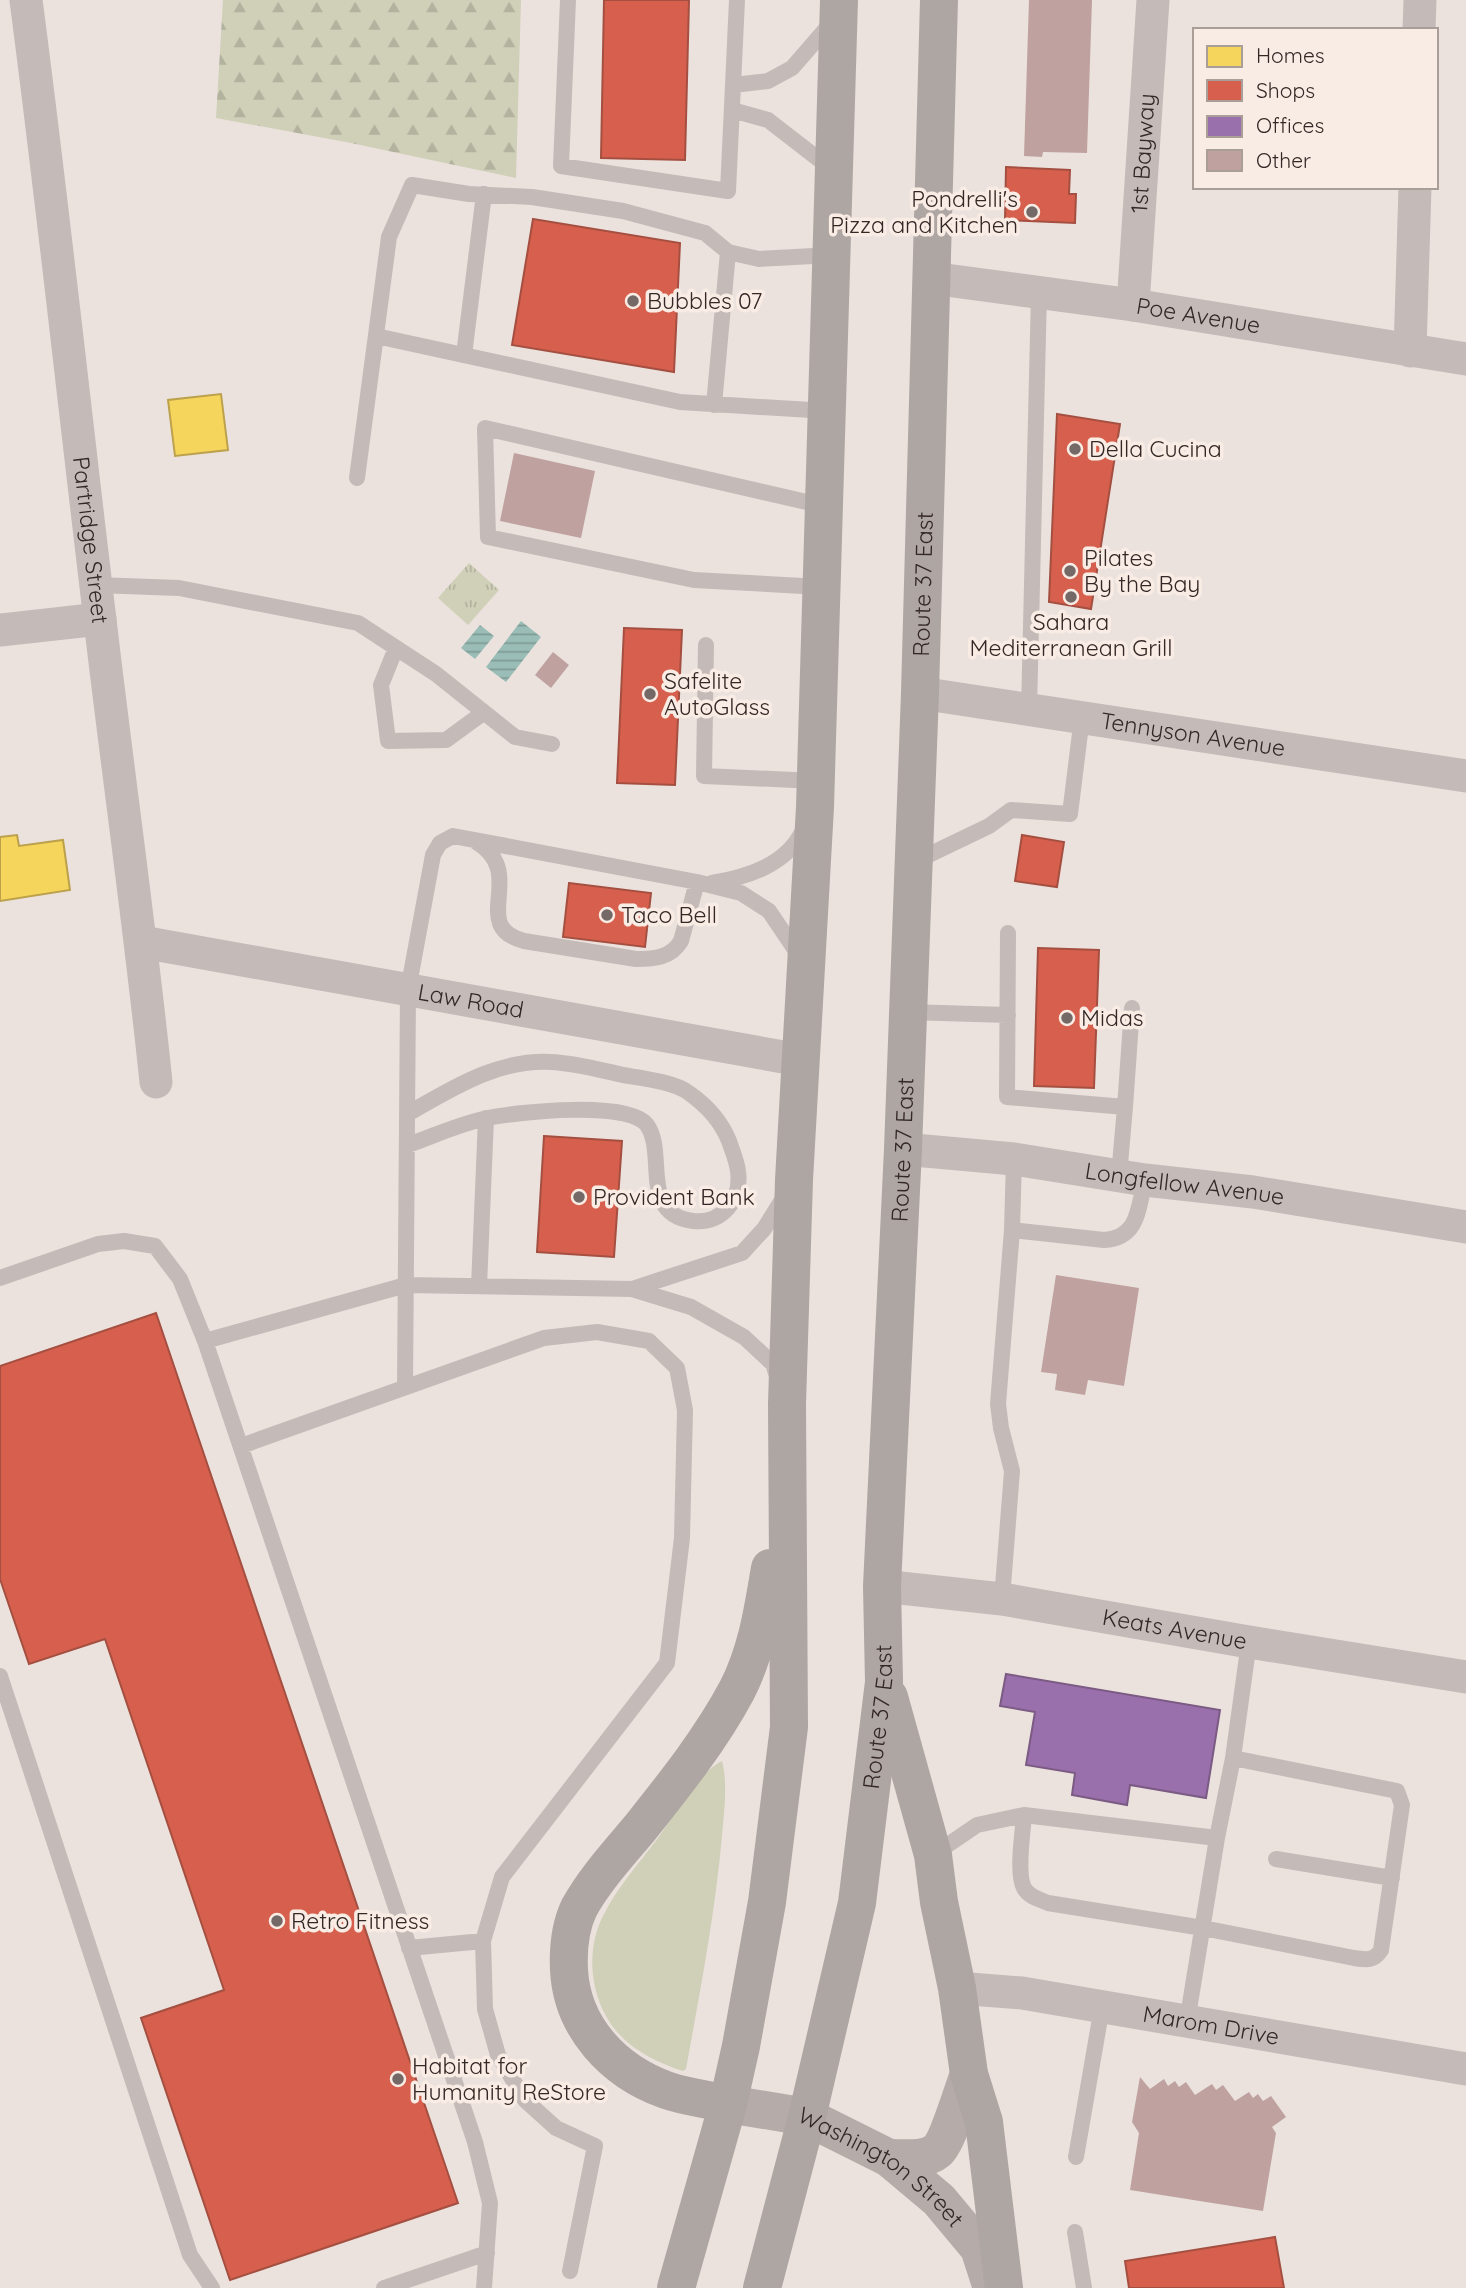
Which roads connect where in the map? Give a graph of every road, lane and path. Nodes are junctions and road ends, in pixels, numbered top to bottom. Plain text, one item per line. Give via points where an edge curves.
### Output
1 (26, 0) edge
2 (569, 0) edge
3 (737, 0) edge
4 (939, 0) edge
5 (1153, 0) edge
6 (1420, 0) edge
7 (839, 8) edge
8 (1419, 28) edge
9 (733, 85) junction
10 (732, 110) junction
11 (833, 170) junction
12 (1415, 189) edge
13 (484, 194) junction
14 (728, 252) junction
15 (832, 256) junction
16 (930, 278) junction
17 (1039, 293) junction
18 (1133, 305) junction
19 (376, 336) junction
20 (1410, 351) junction
21 (464, 355) junction
22 (1466, 359) edge
23 (714, 405) junction
24 (827, 411) junction
25 (357, 478) dead end
26 (824, 506) junction
27 (96, 585) junction
28 (821, 587) junction
29 (100, 619) junction
30 (0, 630) edge
31 (706, 645) dead end
32 (396, 648) junction
33 (920, 693) junction
34 (1029, 709) junction
35 (483, 713) junction
36 (1082, 718) junction
37 (552, 744) dead end
38 (1466, 776) edge
39 (815, 794) junction
40 (473, 840) junction
41 (912, 863) junction
42 (701, 883) junction
43 (1008, 933) dead end
44 (142, 942) junction
45 (804, 972) junction
46 (408, 990) junction
47 (1132, 1008) dead end
48 (907, 1012) junction
49 (1007, 1015) junction
50 (800, 1060) junction
51 (156, 1082) dead end
52 (1125, 1107) junction
53 (409, 1113) junction
54 (486, 1118) junction
55 (408, 1145) junction
56 (903, 1149) junction
57 (1014, 1159) junction
58 (1132, 1178) junction
59 (794, 1180) junction
60 (1466, 1227) edge
61 (1013, 1230) junction
62 (0, 1278) edge
63 (406, 1285) junction
64 (479, 1286) junction
65 (632, 1289) junction
66 (205, 1341) junction
67 (405, 1387) junction
68 (787, 1404) junction
69 (241, 1446) junction
70 (788, 1462) junction
71 (882, 1586) junction
72 (1002, 1599) junction
73 (1249, 1643) junction
74 (0, 1676) edge
75 (1466, 1677) edge
76 (884, 1682) junction
77 (1233, 1758) junction
78 (1024, 1815) junction
79 (1217, 1838) junction
80 (933, 1855) junction
81 (1276, 1859) dead end
82 (1392, 1878) junction
83 (1203, 1928) junction
84 (483, 1941) junction
85 (409, 1948) junction
86 (957, 1988) junction
87 (1102, 2007) junction
88 (1187, 2022) junction
89 (1466, 2069) edge
90 (969, 2074) junction
91 (727, 2104) junction
92 (807, 2117) junction
93 (1076, 2157) dead end
94 (888, 2158) junction
95 (1075, 2232) dead end
96 (487, 2253) junction
97 (570, 2271) dead end
98 (672, 2280) edge
99 (212, 2288) edge
100 (384, 2288) edge
101 (484, 2288) edge
102 (762, 2288) edge
103 (992, 2288) edge
104 (1004, 2288) edge
105 (1084, 2288) edge

1 - 27 street, Partridge Street
2 - 10 lane via 561,166 728,191
3 - 9 lane
4 - 16 highway, Route 37 East
5 - 18 street, 1st Bayway
6 - 8 street
7 - 9 lane via 792,68 768,81
7 - 11 highway
9 - 10 lane
10 - 11 lane via 768,120
11 - 15 highway
12 - 20 street
13 - 14 lane via 623,211 705,233
13 - 19 lane via 411,185 389,237
13 - 21 lane
14 - 15 lane via 759,259
14 - 23 lane
15 - 24 highway
16 - 17 street, Poe Avenue
16 - 33 highway, Route 37 East
17 - 18 street, Poe Avenue
17 - 34 lane
18 - 20 street, Poe Avenue
19 - 21 lane
19 - 25 lane
20 - 22 street, Poe Avenue
21 - 23 lane via 680,402
23 - 24 lane
24 - 26 highway
26 - 28 highway
26 - 28 lane via 485,429 488,537 694,580
27 - 29 street, Partridge Street
27 - 32 lane via 179,588 283,607 358,623
28 - 39 highway
29 - 30 street
29 - 44 street, Partridge Street
31 - 39 lane via 704,776
32 - 35 lane
32 - 35 lane via 381,685 388,741 446,740
33 - 34 street, Tennyson Avenue
33 - 41 highway, Route 37 East
34 - 36 street, Tennyson Avenue
35 - 37 lane via 515,737
36 - 38 street, Tennyson Avenue
36 - 41 lane via 1070,814 1011,810 989,826
39 - 42 lane via 796,844 771,864 743,878
39 - 45 highway
40 - 42 lane
40 - 42 lane via 487,848 498,865 497,916 513,939 636,958 665,956 681,941
40 - 46 lane via 453,836 440,843 433,855
41 - 48 highway, Route 37 East
42 - 45 lane via 741,893 769,911 796,948
43 - 49 lane
44 - 46 street, Law Road
44 - 51 street, Partridge Street
45 - 50 highway
46 - 50 street, Law Road
46 - 53 lane
47 - 52 lane
48 - 49 lane
48 - 56 highway, Route 37 East
49 - 52 lane via 1007,1097
50 - 59 highway
52 - 58 lane
53 - 54 lane via 465,1081 516,1063 551,1062 645,1078 686,1090 710,1111 728,1139 738,1173 734,1200 726,1213 710,1222 690,1221 671,1213 658,1192 648,1125 632,1114 564,1109
53 - 55 lane
54 - 55 lane
54 - 64 lane
55 - 63 lane
56 - 57 street, Longfellow Avenue
56 - 71 highway, Route 37 East
57 - 58 street, Longfellow Avenue
57 - 61 lane
58 - 60 street, Longfellow Avenue via 1253,1192
58 - 61 lane via 1133,1226 1117,1239
59 - 65 lane via 764,1228 742,1252
59 - 68 highway
61 - 72 lane via 998,1404 1012,1471
62 - 66 lane via 98,1244 124,1241 155,1246 180,1279
63 - 64 lane
63 - 66 lane
63 - 67 lane
64 - 65 lane
65 - 68 lane via 691,1307 744,1337 773,1364
66 - 69 lane
67 - 69 lane
67 - 84 lane via 544,1338 597,1332 649,1341 677,1368 685,1410 682,1538 667,1662 502,1877
68 - 70 highway
69 - 85 lane
70 - 91 highway via 789,1727 767,1902
70 - 91 highway via 760,1633 738,1689 684,1774 578,1910 568,1947 570,1987 595,2042 625,2070 666,2090
71 - 72 street, Keats Avenue
71 - 76 highway, Route 37 East
72 - 73 street, Keats Avenue
73 - 75 street, Keats Avenue
73 - 77 lane
74 - 99 lane via 190,2255
76 - 80 highway
76 - 92 highway, Route 37 East via 857,1903
77 - 79 lane
77 - 82 lane via 1397,1791 1402,1805
78 - 79 lane
78 - 80 lane via 977,1825
78 - 83 lane via 1020,1876 1033,1897
79 - 83 lane
80 - 86 highway
81 - 82 lane
82 - 83 lane via 1381,1950 1372,1959
83 - 88 lane
84 - 85 lane
84 - 97 lane via 485,2009 498,2055 525,2100 556,2128 595,2146
85 - 96 lane via 475,2142 490,2203
86 - 87 street, Marom Drive
86 - 90 highway
87 - 88 street, Marom Drive
87 - 93 lane
88 - 89 street, Marom Drive
90 - 94 main road via 937,2151 921,2157
90 - 104 highway via 984,2122
91 - 92 main road, Washington Street
91 - 98 highway
92 - 94 main road, Washington Street
92 - 102 highway, Route 37 East
94 - 103 main road, Washington Street via 939,2200 979,2248
95 - 105 lane
96 - 100 lane
96 - 101 lane

